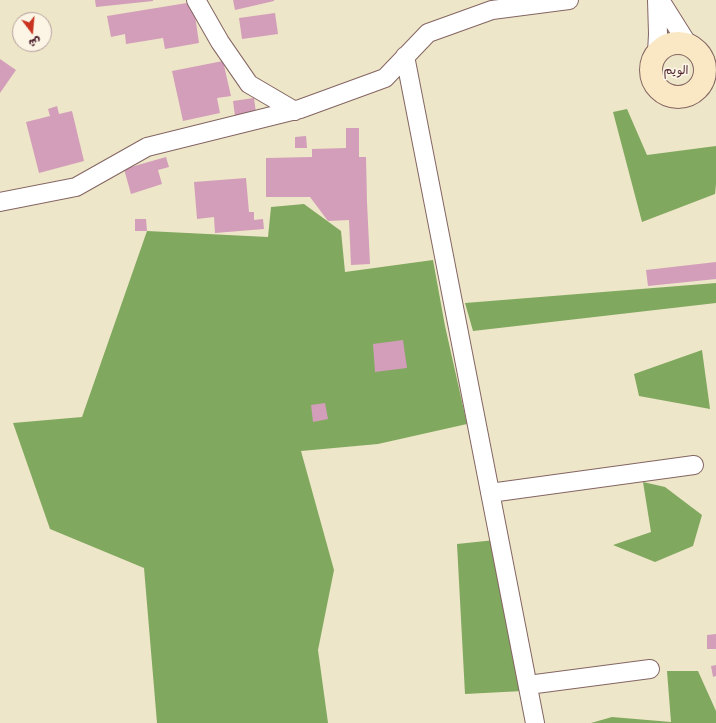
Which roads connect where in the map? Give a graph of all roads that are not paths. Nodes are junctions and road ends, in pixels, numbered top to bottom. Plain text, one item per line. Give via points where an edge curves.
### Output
1 (196, 0) edge
2 (569, 0) edge
3 (659, 0) edge
4 (700, 50) edge
5 (656, 53) junction
6 (406, 56) junction
7 (709, 80) edge
8 (295, 111) junction
9 (0, 202) edge
10 (694, 466) dead end
11 (490, 493) junction
12 (650, 669) dead end
13 (528, 685) junction
14 (535, 723) edge

1 - 8 street via 220,42 249,84
2 - 6 street via 492,10 428,33
3 - 4 street
3 - 5 street
4 - 5 street via 674,43
4 - 7 street via 704,73
5 - 7 street via 652,62 653,82 667,95 687,96
6 - 8 street via 385,78
6 - 11 street
8 - 9 street via 147,146 76,187
10 - 11 street
11 - 13 street
12 - 13 street
13 - 14 street

